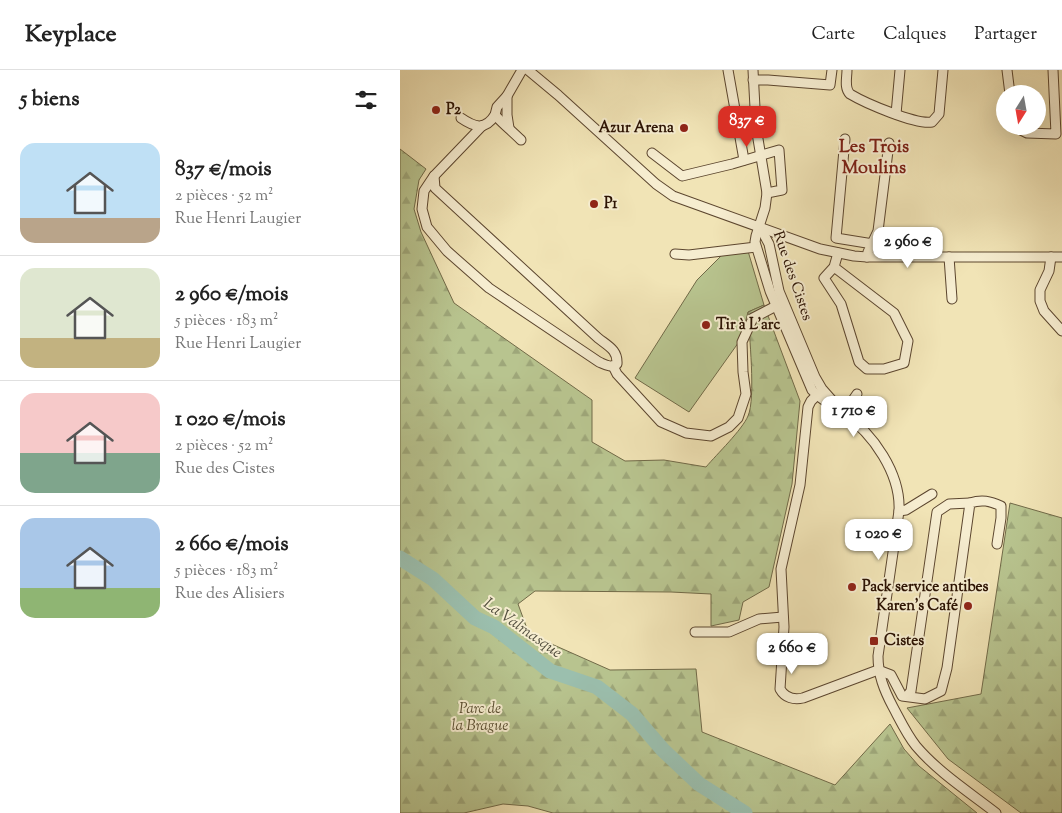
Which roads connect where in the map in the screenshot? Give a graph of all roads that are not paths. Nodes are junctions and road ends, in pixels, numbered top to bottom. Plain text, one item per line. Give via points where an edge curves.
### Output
1 (522, 70) edge
2 (528, 70) edge
3 (728, 70) edge
4 (753, 70) edge
5 (832, 70) edge
6 (847, 70) edge
7 (900, 70) edge
8 (943, 70) edge
9 (1007, 70) edge
10 (1053, 70) edge
11 (753, 80) junction
12 (1009, 85) edge
13 (508, 96) junction
14 (896, 114) junction
15 (495, 115) junction
16 (461, 118) dead end
17 (482, 126) junction
18 (510, 128) junction
19 (1046, 134) edge
20 (845, 139) dead end
21 (521, 140) dead end
22 (889, 143) dead end
23 (652, 153) dead end
24 (760, 155) junction
25 (744, 160) junction
26 (434, 176) junction
27 (767, 193) junction
28 (760, 227) junction
29 (873, 244) junction
30 (756, 247) junction
31 (838, 253) junction
32 (675, 254) dead end
33 (868, 257) junction
34 (949, 257) junction
35 (1051, 257) junction
36 (1062, 257) edge
37 (834, 267) junction
38 (952, 298) dead end
39 (776, 306) junction
40 (1062, 331) edge
41 (613, 366) junction
42 (856, 394) dead end
43 (816, 395) junction
44 (844, 413) junction
45 (932, 494) dead end
46 (970, 503) junction
47 (899, 511) junction
48 (997, 544) dead end
49 (784, 617) junction
50 (695, 632) dead end
51 (878, 670) junction
52 (906, 696) junction
53 (996, 813) edge

1 - 13 street
2 - 28 street via 673,196
3 - 25 street
4 - 11 street
5 - 11 street via 830,86
6 - 14 street via 846,86 850,94
7 - 14 street
8 - 14 street via 936,119 925,124
9 - 12 street
10 - 19 street via 1056,134
11 - 24 street
13 - 15 street
13 - 18 street
15 - 17 street
15 - 18 street
16 - 17 street via 476,127
17 - 26 street
18 - 21 street
20 - 29 street via 836,238
22 - 29 street via 878,231
23 - 25 street via 682,176
24 - 25 street
24 - 27 street
24 - 27 street via 779,150 782,190
26 - 41 street via 435,188 614,350 617,364
26 - 41 street via 424,191 422,209 427,227 447,251 490,288 599,362
27 - 28 street
28 - 30 street, Rue des Cistes
28 - 31 street
28 - 44 street, Rue des Cistes via 769,244 779,291 815,377
29 - 33 street
30 - 32 street
30 - 39 street, Rue des Cistes
31 - 33 street
31 - 37 street
33 - 34 street
34 - 35 street
34 - 38 street
35 - 36 street
35 - 40 street via 1049,271 1040,290 1040,301 1044,312
37 - 37 street via 894,313 908,341 904,363 884,369 867,369 859,362 840,304 824,278
39 - 41 street via 753,318 742,342 746,394 738,418 711,436 686,433 661,422
39 - 43 street, Rue des Cistes
42 - 44 street
43 - 44 street, Rue des Cistes
43 - 49 street via 808,407 800,485 781,569
44 - 47 street, Rue des Cistes via 870,437 878,450 896,484
45 - 47 street
46 - 48 street via 979,500 1001,506
46 - 52 street via 949,504 937,512 911,691
46 - 52 street via 941,691 925,700
47 - 51 street, Rue des Cistes
49 - 50 street via 759,619 729,632
49 - 51 street via 780,683 782,693 787,696 802,698
51 - 52 street via 891,675 902,696
51 - 53 street via 888,698 915,745

